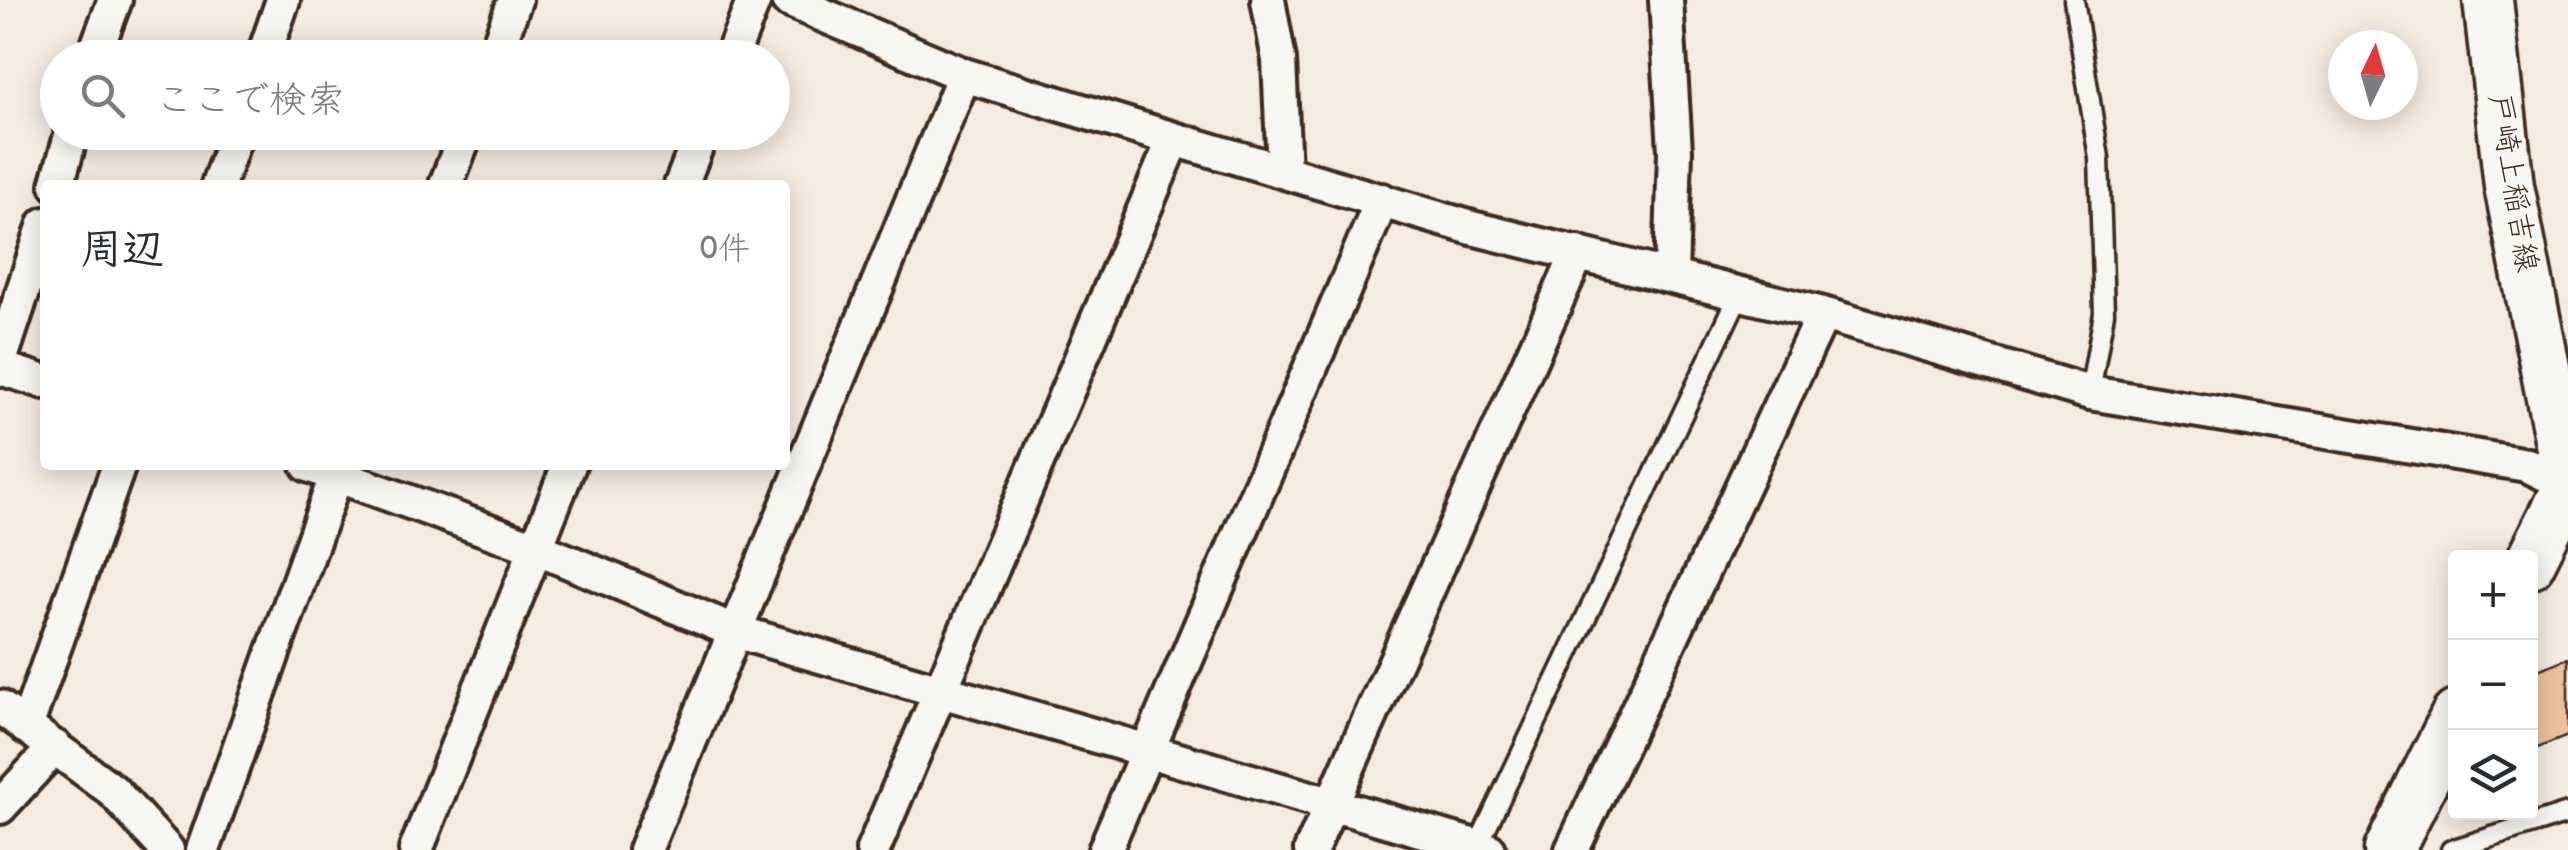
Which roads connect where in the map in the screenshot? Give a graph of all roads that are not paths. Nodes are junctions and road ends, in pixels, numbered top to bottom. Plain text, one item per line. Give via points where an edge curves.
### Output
1 (115, 0) edge
2 (283, 0) edge
3 (515, 0) edge
4 (754, 0) edge
5 (788, 0) edge
6 (1268, 0) edge
7 (1666, 0) edge
8 (2074, 0) edge
9 (2488, 0) edge
10 (851, 14) edge
11 (100, 40) edge
12 (269, 40) edge
13 (501, 40) edge
14 (739, 40) edge
15 (964, 75) junction
16 (1174, 139) junction
17 (67, 150) edge
18 (231, 150) edge
19 (459, 150) edge
20 (695, 150) edge
21 (1284, 171) junction
22 (59, 180) edge
23 (220, 180) edge
24 (448, 180) edge
25 (683, 180) edge
26 (1382, 200) junction
27 (40, 240) edge
28 (1578, 253) junction
29 (1671, 276) junction
30 (1740, 293) junction
31 (1823, 314) junction
32 (0, 364) edge
33 (40, 380) edge
34 (2090, 393) junction
35 (117, 470) edge
36 (328, 470) edge
37 (334, 470) edge
38 (567, 470) edge
39 (2568, 485) edge
40 (536, 548) junction
41 (2536, 550) edge
42 (734, 631) junction
43 (940, 692) junction
44 (13, 717) edge
45 (2449, 730) edge
46 (55, 748) junction
47 (1147, 754) junction
48 (1331, 806) junction
49 (0, 807) edge
50 (2568, 813) edge
51 (1483, 848) edge
52 (167, 850) edge
53 (203, 850) edge
54 (416, 850) edge
55 (645, 850) edge
56 (873, 850) edge
57 (1105, 850) edge
58 (1312, 850) edge
59 (1572, 850) edge
60 (2389, 850) edge
61 (2451, 850) edge

1 - 11 street
2 - 12 street
3 - 13 street
4 - 14 street
5 - 10 street
6 - 21 street via 1279,60
7 - 29 street via 1676,151
8 - 34 lane via 2099,158 2104,312
9 - 39 main road, 戸崎上稲吉線 via 2509,186
10 - 15 street
15 - 16 street
15 - 42 street
16 - 21 street
16 - 43 street
17 - 22 street
18 - 23 street
19 - 24 street
20 - 25 street
21 - 26 street
26 - 28 street
26 - 47 street
27 - 32 street
28 - 29 street
28 - 48 street
29 - 30 street
30 - 31 street
30 - 51 lane
31 - 34 street
31 - 59 street
32 - 33 street
34 - 39 street via 2527,465
35 - 44 street
36 - 53 street
37 - 40 street
38 - 40 street
39 - 41 main road
40 - 42 street
40 - 54 street
42 - 43 street
42 - 55 street
43 - 47 street
43 - 56 street
44 - 46 street
45 - 60 main road
46 - 49 street
46 - 52 street via 112,790
47 - 48 street
47 - 57 street
48 - 51 street
48 - 58 street
50 - 61 lane

